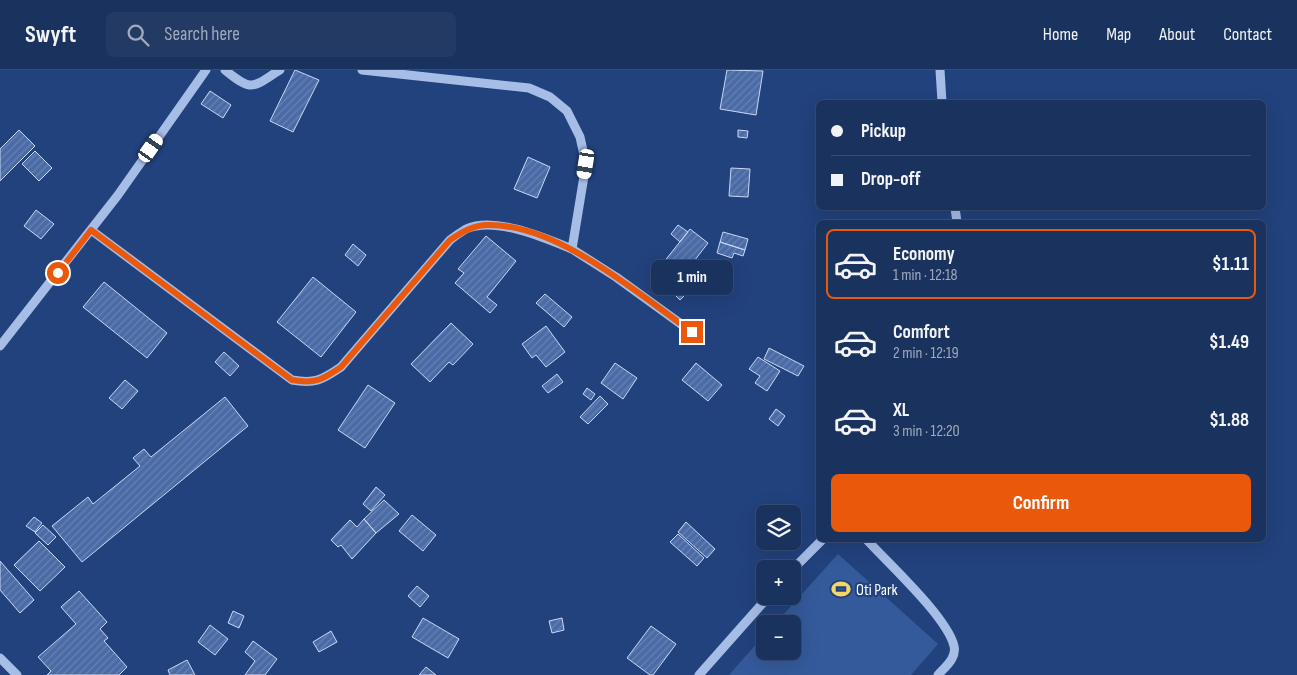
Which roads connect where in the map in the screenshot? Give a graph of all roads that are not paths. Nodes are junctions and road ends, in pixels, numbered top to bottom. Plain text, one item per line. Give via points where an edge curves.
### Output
1 (206, 70) edge
2 (224, 70) edge
3 (280, 70) edge
4 (362, 70) edge
5 (940, 70) edge
6 (942, 100) edge
7 (91, 230) junction
8 (572, 249) junction
9 (692, 332) dead end
10 (0, 346) edge
11 (820, 542) edge
12 (869, 542) edge
13 (801, 561) edge
14 (761, 605) edge
15 (0, 658) edge
16 (16, 675) edge
17 (698, 675) edge
18 (938, 675) edge

1 - 7 street
2 - 3 street via 241,83 252,86 261,84
4 - 8 street via 529,88 550,97 567,110 580,136 586,164
5 - 6 street
7 - 8 street via 292,380 306,382 322,380 341,367 450,240 468,228 488,225 516,229
7 - 10 street
8 - 9 street
11 - 13 street
12 - 18 street via 945,627 955,647 952,659
14 - 17 street
15 - 16 street

